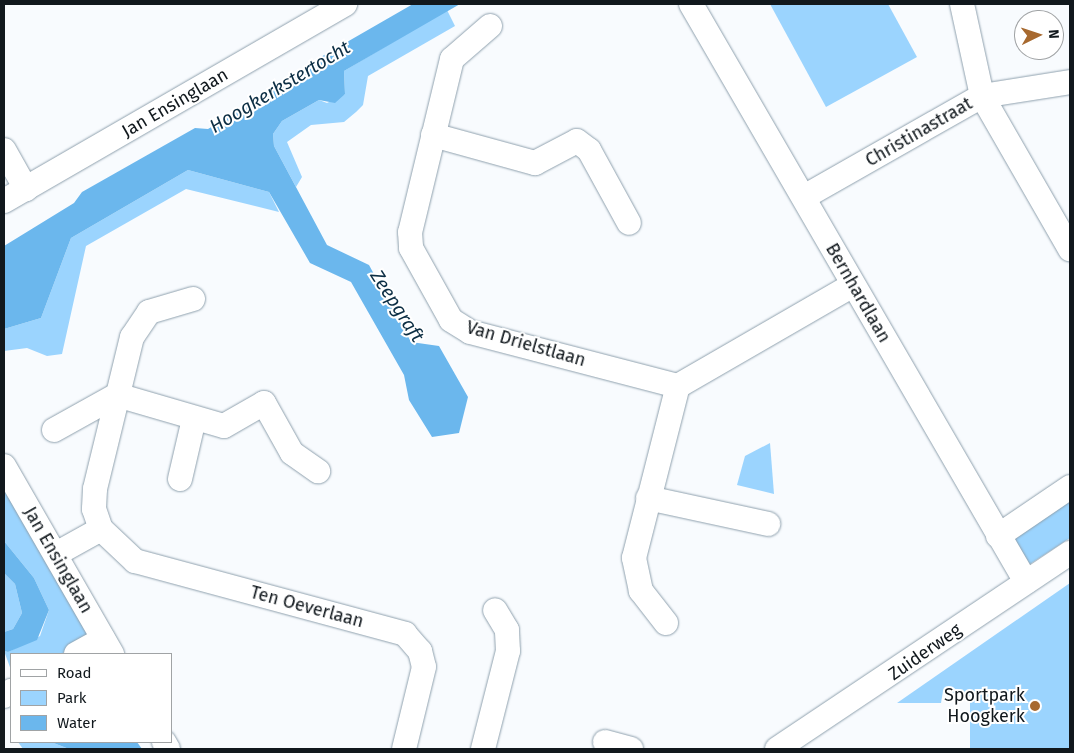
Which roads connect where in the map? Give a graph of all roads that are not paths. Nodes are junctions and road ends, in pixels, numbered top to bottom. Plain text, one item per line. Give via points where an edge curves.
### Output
1 (345, 4) edge
2 (691, 4) edge
3 (962, 4) edge
4 (490, 26) dead end
5 (1070, 82) edge
6 (982, 96) junction
7 (433, 135) junction
8 (4, 150) edge
9 (26, 189) junction
10 (804, 197) junction
11 (4, 201) edge
12 (629, 222) dead end
13 (1070, 249) edge
14 (854, 285) junction
15 (193, 299) dead end
16 (678, 386) junction
17 (117, 395) junction
18 (194, 419) junction
19 (54, 430) dead end
20 (4, 466) edge
21 (318, 471) dead end
22 (180, 479) dead end
23 (1070, 486) edge
24 (648, 498) junction
25 (768, 524) dead end
26 (101, 529) junction
27 (998, 536) junction
28 (1070, 553) edge
29 (56, 554) junction
30 (1026, 582) junction
31 (495, 610) dead end
32 (666, 623) dead end
33 (108, 646) edge
34 (80, 653) edge
35 (605, 742) dead end
36 (404, 749) edge
37 (483, 749) edge
38 (631, 749) edge
39 (778, 749) edge

1 - 9 street, Jan Ensinglaan
2 - 10 street, Bernhardlaan
3 - 6 street
4 - 7 street, Van Drielstlaan via 452,59
5 - 6 street, Christinastraat
6 - 10 street, Christinastraat
6 - 13 street
7 - 12 street via 535,163 577,140 589,150
7 - 16 street, Van Drielstlaan via 410,232 411,248 451,320 470,332
8 - 9 street
9 - 11 street, Jan Ensinglaan
10 - 14 street, Bernhardlaan
14 - 16 street
14 - 27 street, Bernhardlaan
15 - 17 street via 150,312 132,337
16 - 24 street
17 - 18 street
17 - 19 street
17 - 26 street via 94,489 94,509
18 - 21 street via 224,426 264,403 292,453
18 - 22 street
20 - 29 street, Jan Ensinglaan
23 - 27 street
24 - 25 street
24 - 32 street via 634,558 636,575 641,591
26 - 29 street
26 - 36 street, Ten Oeverlaan via 136,561 405,634 420,651 424,666
27 - 30 street, Bernhardlaan
28 - 30 street, Zuiderweg
29 - 33 street, Jan Ensinglaan
30 - 39 street, Zuiderweg via 882,682
31 - 37 street via 507,630 508,651
33 - 34 street
35 - 38 street

